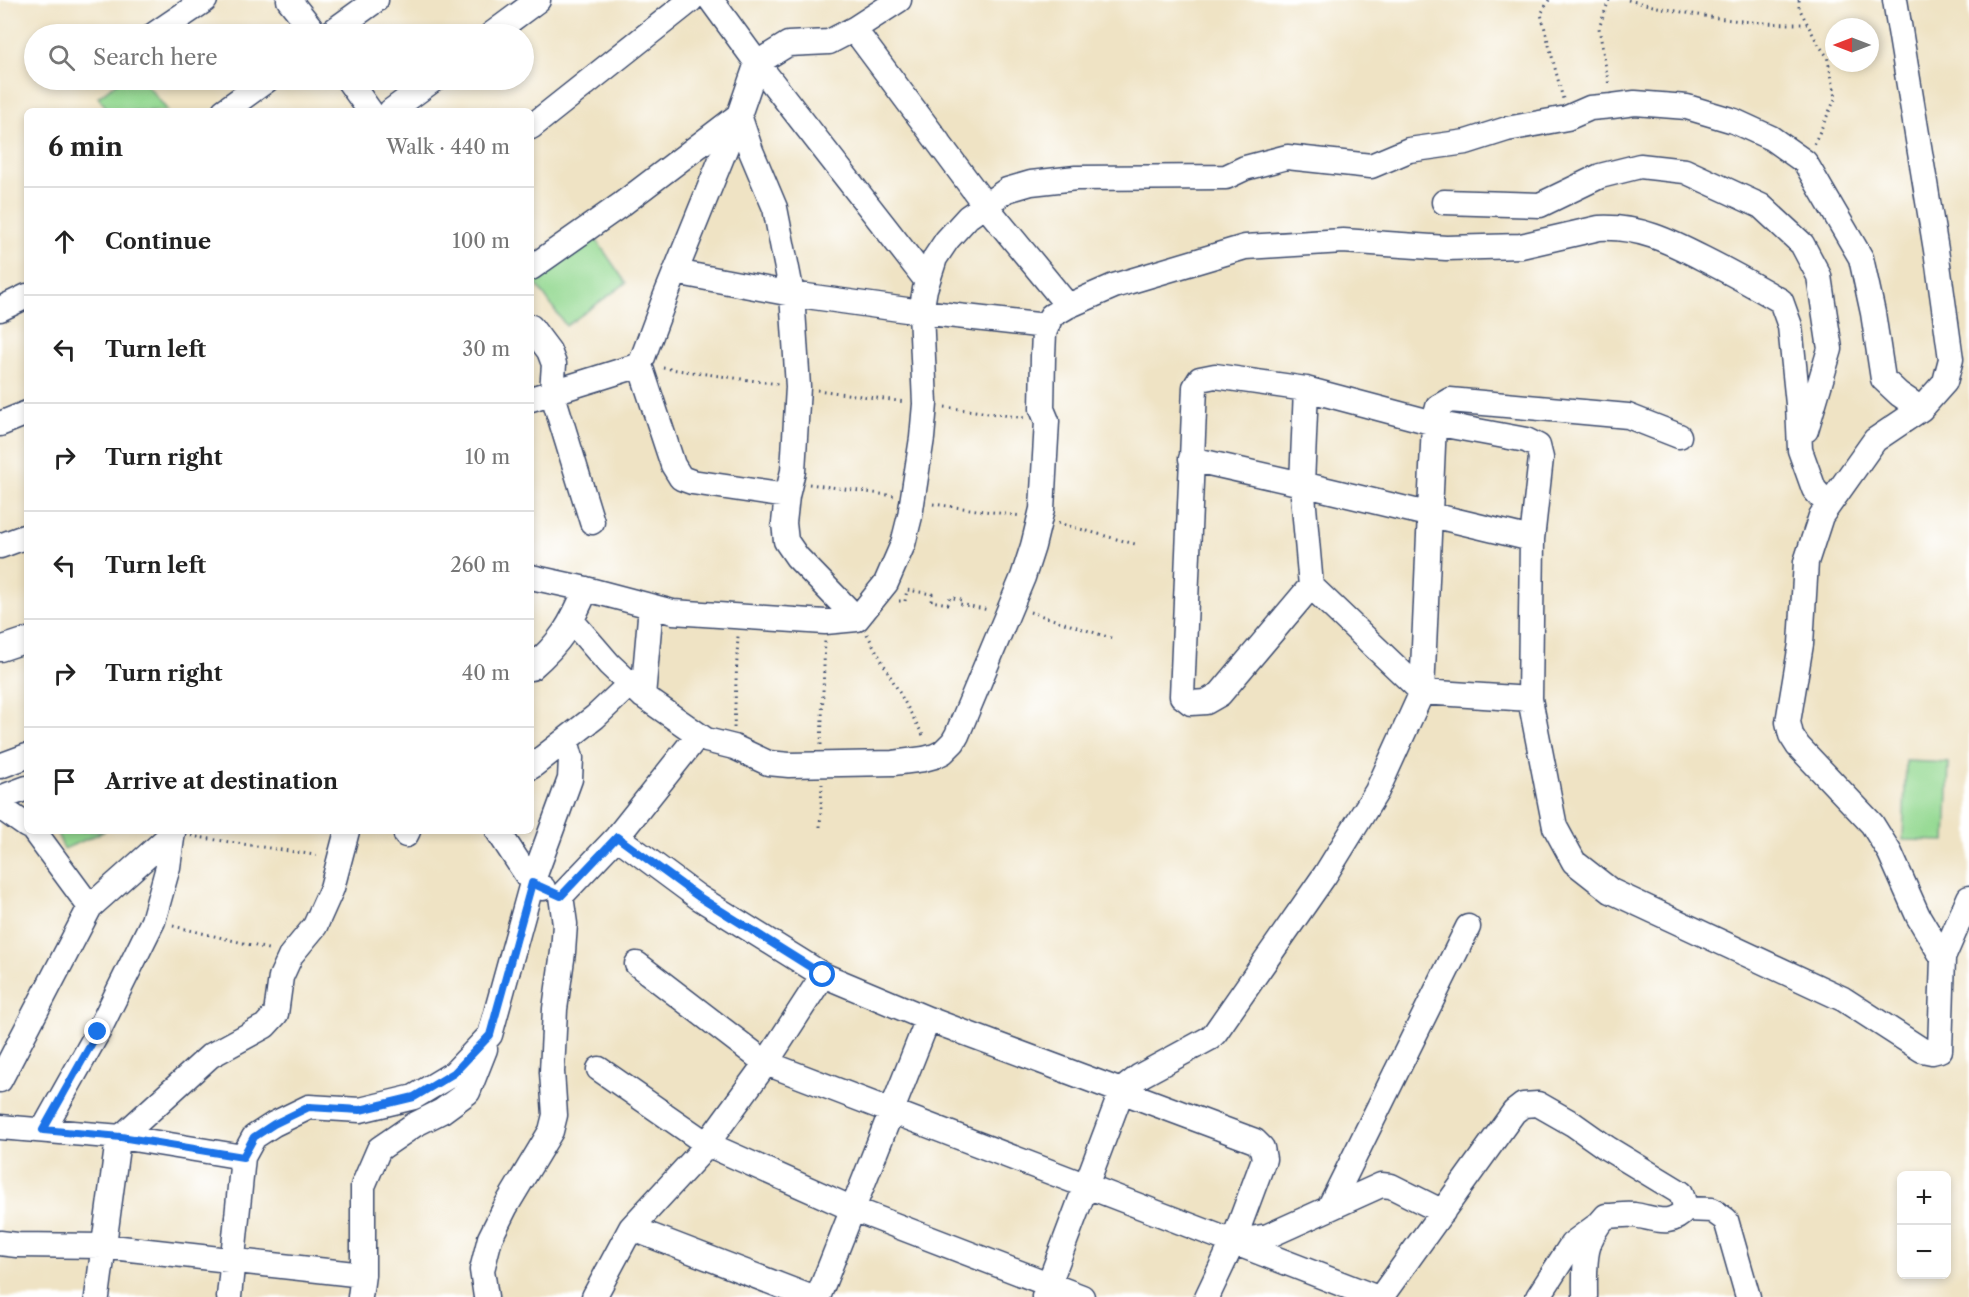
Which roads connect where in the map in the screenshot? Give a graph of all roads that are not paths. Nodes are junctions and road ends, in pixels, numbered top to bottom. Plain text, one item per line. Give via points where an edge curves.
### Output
1 (205, 0) edge
2 (289, 0) edge
3 (376, 0) edge
4 (538, 0) edge
5 (691, 0) edge
6 (711, 0) edge
7 (899, 0) edge
8 (1895, 0) edge
9 (170, 24) edge
10 (308, 24) edge
11 (342, 24) edge
12 (506, 24) edge
13 (854, 29) junction
14 (757, 63) junction
15 (253, 90) edge
16 (355, 90) edge
17 (420, 90) edge
18 (228, 108) edge
19 (368, 108) edge
20 (396, 108) edge
21 (739, 115) junction
22 (534, 124) edge
23 (1444, 202) dead end
24 (985, 205) junction
25 (534, 266) edge
26 (675, 272) junction
27 (927, 281) junction
28 (792, 294) junction
29 (24, 297) edge
30 (1068, 306) junction
31 (0, 309) edge
32 (921, 312) junction
33 (1046, 326) junction
34 (534, 331) edge
35 (640, 365) junction
36 (1306, 389) junction
37 (541, 396) edge
38 (1921, 409) junction
39 (24, 414) edge
40 (1434, 423) junction
41 (0, 424) edge
42 (1678, 436) dead end
43 (1800, 450) junction
44 (1191, 459) junction
45 (1302, 484) junction
46 (794, 490) junction
47 (1828, 505) junction
48 (1430, 514) junction
49 (592, 522) dead end
50 (24, 537) edge
51 (1532, 538) junction
52 (0, 546) edge
53 (534, 578) edge
54 (1311, 586) junction
55 (586, 589) junction
56 (651, 606) junction
57 (572, 621) junction
58 (861, 625) junction
59 (24, 640) edge
60 (0, 649) edge
61 (534, 665) edge
62 (636, 690) junction
63 (1422, 692) junction
64 (1530, 699) junction
65 (699, 735) junction
66 (566, 740) junction
67 (24, 757) edge
68 (534, 765) edge
69 (0, 766) edge
70 (24, 789) edge
71 (0, 798) edge
72 (0, 807) edge
73 (24, 824) edge
74 (36, 834) edge
75 (171, 834) edge
76 (173, 834) edge
77 (346, 834) edge
78 (500, 834) edge
79 (617, 837) junction
80 (532, 883) junction
81 (561, 896) junction
82 (1969, 898) edge
83 (90, 907) junction
84 (1468, 927) dead end
85 (1942, 958) junction
86 (637, 964) dead end
87 (823, 975) junction
88 (927, 1019) junction
89 (490, 1035) junction
90 (766, 1063) junction
91 (599, 1069) dead end
92 (0, 1080) edge
93 (1122, 1090) junction
94 (891, 1111) junction
95 (0, 1127) edge
96 (43, 1130) junction
97 (121, 1137) junction
98 (706, 1144) junction
99 (243, 1157) junction
100 (1086, 1185) junction
101 (1329, 1208) junction
102 (853, 1209) junction
103 (1686, 1209) junction
104 (1443, 1212) junction
105 (1594, 1227) junction
106 (631, 1228) junction
107 (1233, 1242) junction
108 (0, 1243) edge
109 (103, 1246) junction
110 (234, 1261) junction
111 (361, 1286) edge
112 (1047, 1291) edge
113 (97, 1297) edge
114 (229, 1297) edge
115 (486, 1297) edge
116 (594, 1297) edge
117 (810, 1297) edge
118 (818, 1297) edge
119 (1082, 1297) edge
120 (1208, 1297) edge
121 (1375, 1297) edge
122 (1381, 1297) edge
123 (1538, 1297) edge
124 (1585, 1297) edge
125 (1748, 1297) edge

1 - 9 street
2 - 10 street
3 - 11 street
4 - 12 street
5 - 22 street
6 - 14 street
7 - 13 street
8 - 38 street via 1951,359 1945,382
13 - 14 street via 829,42 788,44
13 - 24 street
14 - 21 street
14 - 27 street
15 - 18 street
16 - 19 street
17 - 20 street
21 - 25 street
21 - 26 street
21 - 28 street via 775,208
23 - 43 street via 1540,205 1600,176 1640,166 1685,171 1761,206 1802,244 1819,276 1830,349
24 - 27 street via 947,240
24 - 30 street
24 - 38 street via 1007,190 1031,183 1076,178 1226,177 1287,157 1371,166 1409,150 1466,142 1507,129 1567,118 1590,108 1635,103 1687,107 1753,129 1805,162 1861,258 1883,379
26 - 28 street
26 - 35 street
27 - 32 street
28 - 32 street
28 - 46 street via 798,387
29 - 31 street
30 - 33 street via 1052,316
30 - 43 street via 1114,286 1245,248 1343,241 1446,248 1521,246 1599,228 1621,227 1676,244 1781,301 1790,326
32 - 33 street
32 - 58 street via 925,405 914,499 903,544
33 - 65 street via 1042,409 1047,422 1042,509 1023,577 953,742 943,752 902,762 777,765
34 - 37 street via 554,364
35 - 37 street
35 - 46 street via 673,465 681,477 692,482
36 - 40 street
36 - 44 street via 1215,376 1200,378 1195,387
36 - 45 street
37 - 49 street
38 - 47 street via 1875,440
39 - 41 street
40 - 42 street via 1438,408 1450,400 1629,416
40 - 48 street
40 - 51 street via 1526,440 1538,446 1541,458
43 - 47 street via 1814,489
44 - 45 street
44 - 54 street via 1182,696 1191,704 1220,694
45 - 48 street
45 - 54 street
46 - 58 street via 784,523 786,541
47 - 85 street via 1806,562 1801,644 1789,728 1798,746 1872,824
48 - 51 street
48 - 63 street
50 - 52 street
51 - 64 street
53 - 55 street
54 - 63 street
55 - 56 street
55 - 57 street
56 - 58 street via 673,612
56 - 62 street
57 - 61 street
57 - 62 street
59 - 60 street
62 - 65 street
62 - 66 street
63 - 64 street
63 - 93 street via 1377,791 1325,875 1215,1033
64 - 85 street via 1555,827 1574,862 1611,891 1843,999 1922,1050 1932,1052 1940,1050
65 - 79 street
66 - 68 street
66 - 80 street via 571,758 570,780
67 - 69 street
70 - 71 street
72 - 73 street
74 - 83 street
75 - 83 street
76 - 96 street via 153,921 98,1032
77 - 97 street via 332,888 315,926 291,954 281,977 276,1014 265,1026 210,1056
78 - 80 street
79 - 81 street
79 - 87 street via 699,897
80 - 81 street
80 - 89 street
81 - 115 street via 563,952 552,1072 555,1114 551,1131 490,1238 482,1270
82 - 85 street
83 - 92 street
84 - 101 street
86 - 90 street
87 - 88 street
87 - 90 street
88 - 93 street
88 - 94 street
89 - 99 street via 454,1073 414,1097 360,1110 309,1107 254,1137
89 - 111 street via 468,1092 379,1149 363,1186
90 - 94 street
90 - 98 street
91 - 98 street
93 - 100 street
93 - 107 street via 1255,1141 1262,1148 1264,1159
94 - 100 street
94 - 102 street
95 - 96 street
96 - 97 street
97 - 99 street
97 - 109 street
98 - 102 street
98 - 106 street
99 - 110 street
100 - 107 street
100 - 112 street
101 - 104 street via 1381,1185 1391,1186
101 - 107 street via 1268,1236
102 - 112 street
102 - 118 street
103 - 104 street via 1681,1193 1538,1104 1523,1105 1514,1112
103 - 105 street via 1679,1218 1663,1221 1632,1214 1606,1216
103 - 125 street via 1712,1210 1726,1220
104 - 122 street
105 - 123 street via 1572,1244
105 - 124 street via 1585,1255
106 - 116 street
106 - 117 street
107 - 120 street
107 - 121 street
108 - 109 street
109 - 110 street
109 - 113 street
110 - 111 street
110 - 114 street
112 - 119 street

